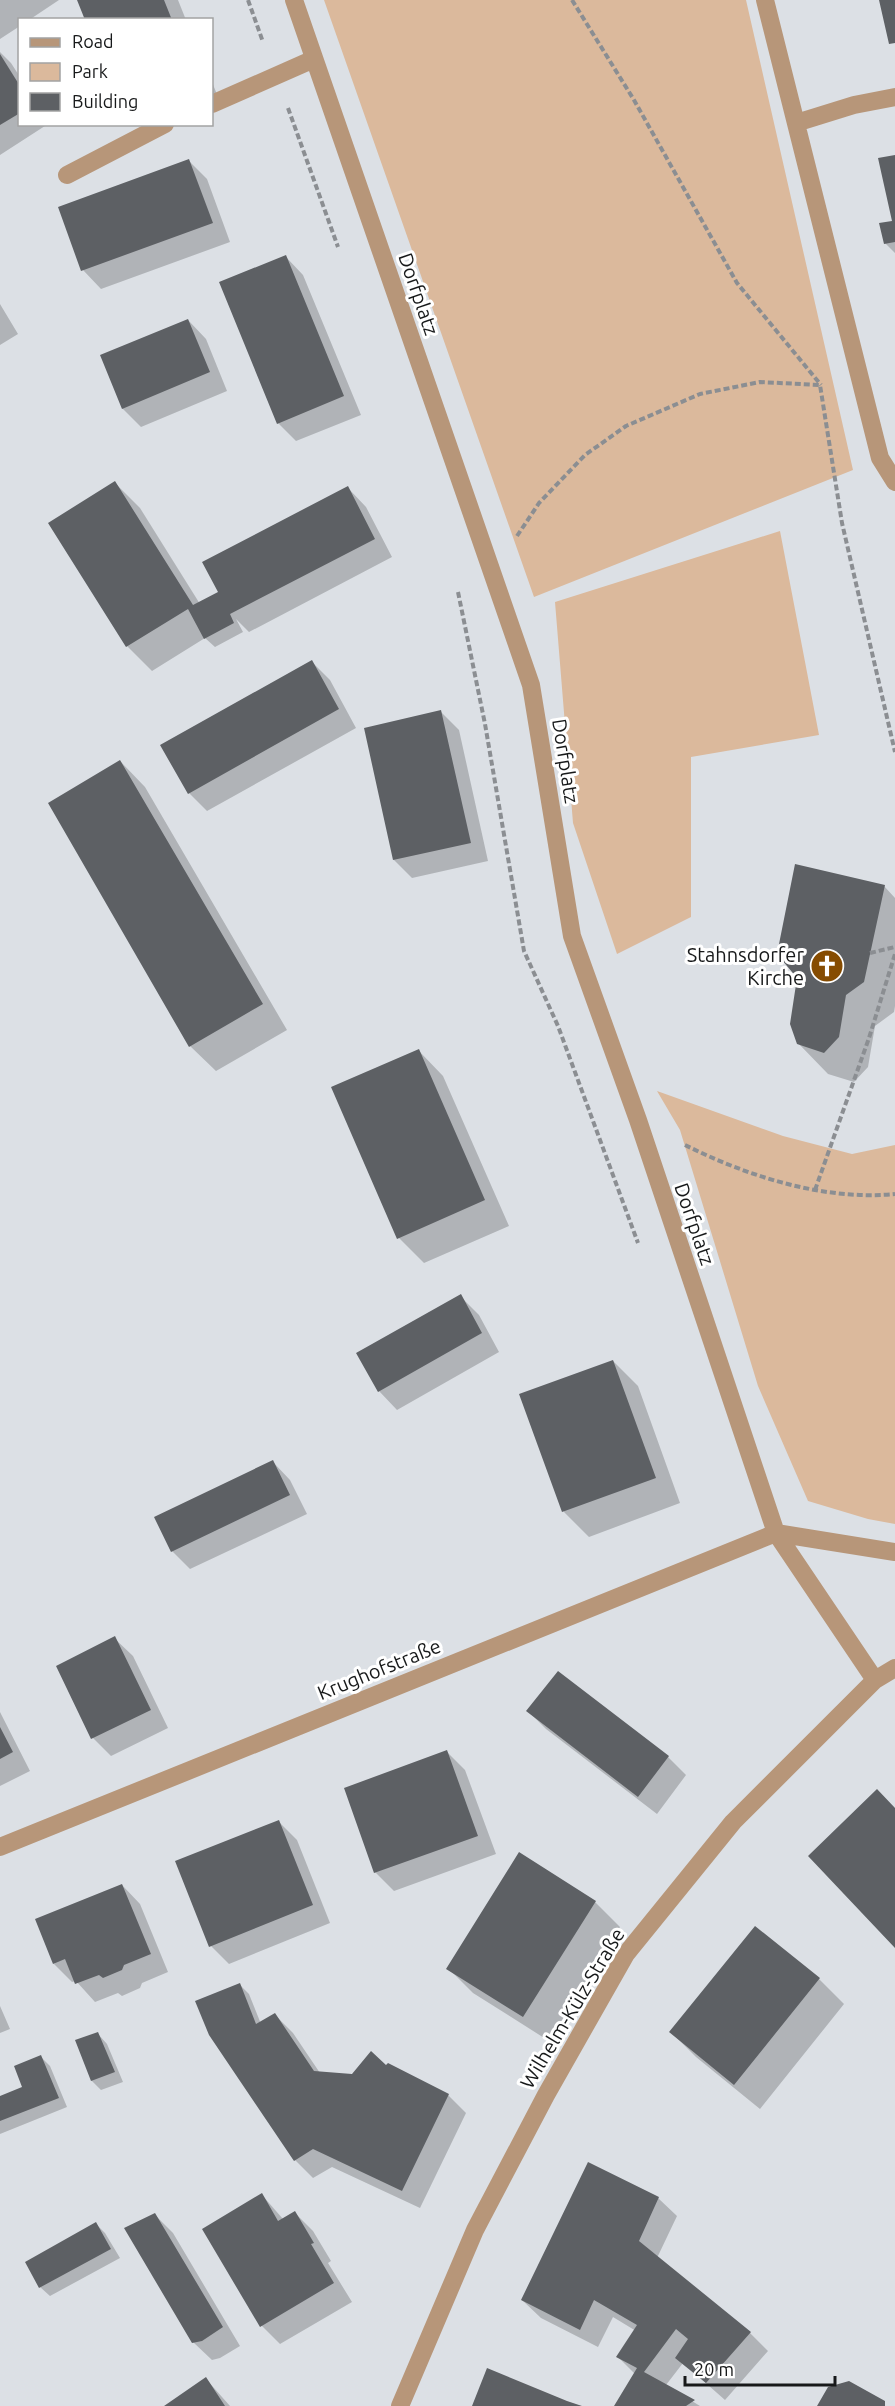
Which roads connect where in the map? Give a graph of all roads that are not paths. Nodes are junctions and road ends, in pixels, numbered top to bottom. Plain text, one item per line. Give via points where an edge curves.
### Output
1 (294, 0) edge
2 (765, 0) edge
3 (314, 59) junction
4 (895, 97) edge
5 (213, 104) edge
6 (796, 123) junction
7 (161, 126) edge
8 (67, 175) dead end
9 (895, 482) edge
10 (776, 1533) junction
11 (895, 1552) edge
12 (895, 1668) edge
13 (875, 1680) junction
14 (0, 1847) edge
15 (400, 2406) edge

1 - 3 street, Dorfplatz
2 - 6 street
3 - 5 street
3 - 10 street, Dorfplatz via 531,685 572,936
4 - 6 street
6 - 9 street via 880,458
7 - 8 street
10 - 11 street
10 - 13 street, Dorfplatz
10 - 14 street, Krughofstraße
12 - 13 street, Wilhelm-Külz-Straße
13 - 15 street, Wilhelm-Külz-Straße via 732,1822 626,1954 475,2230

